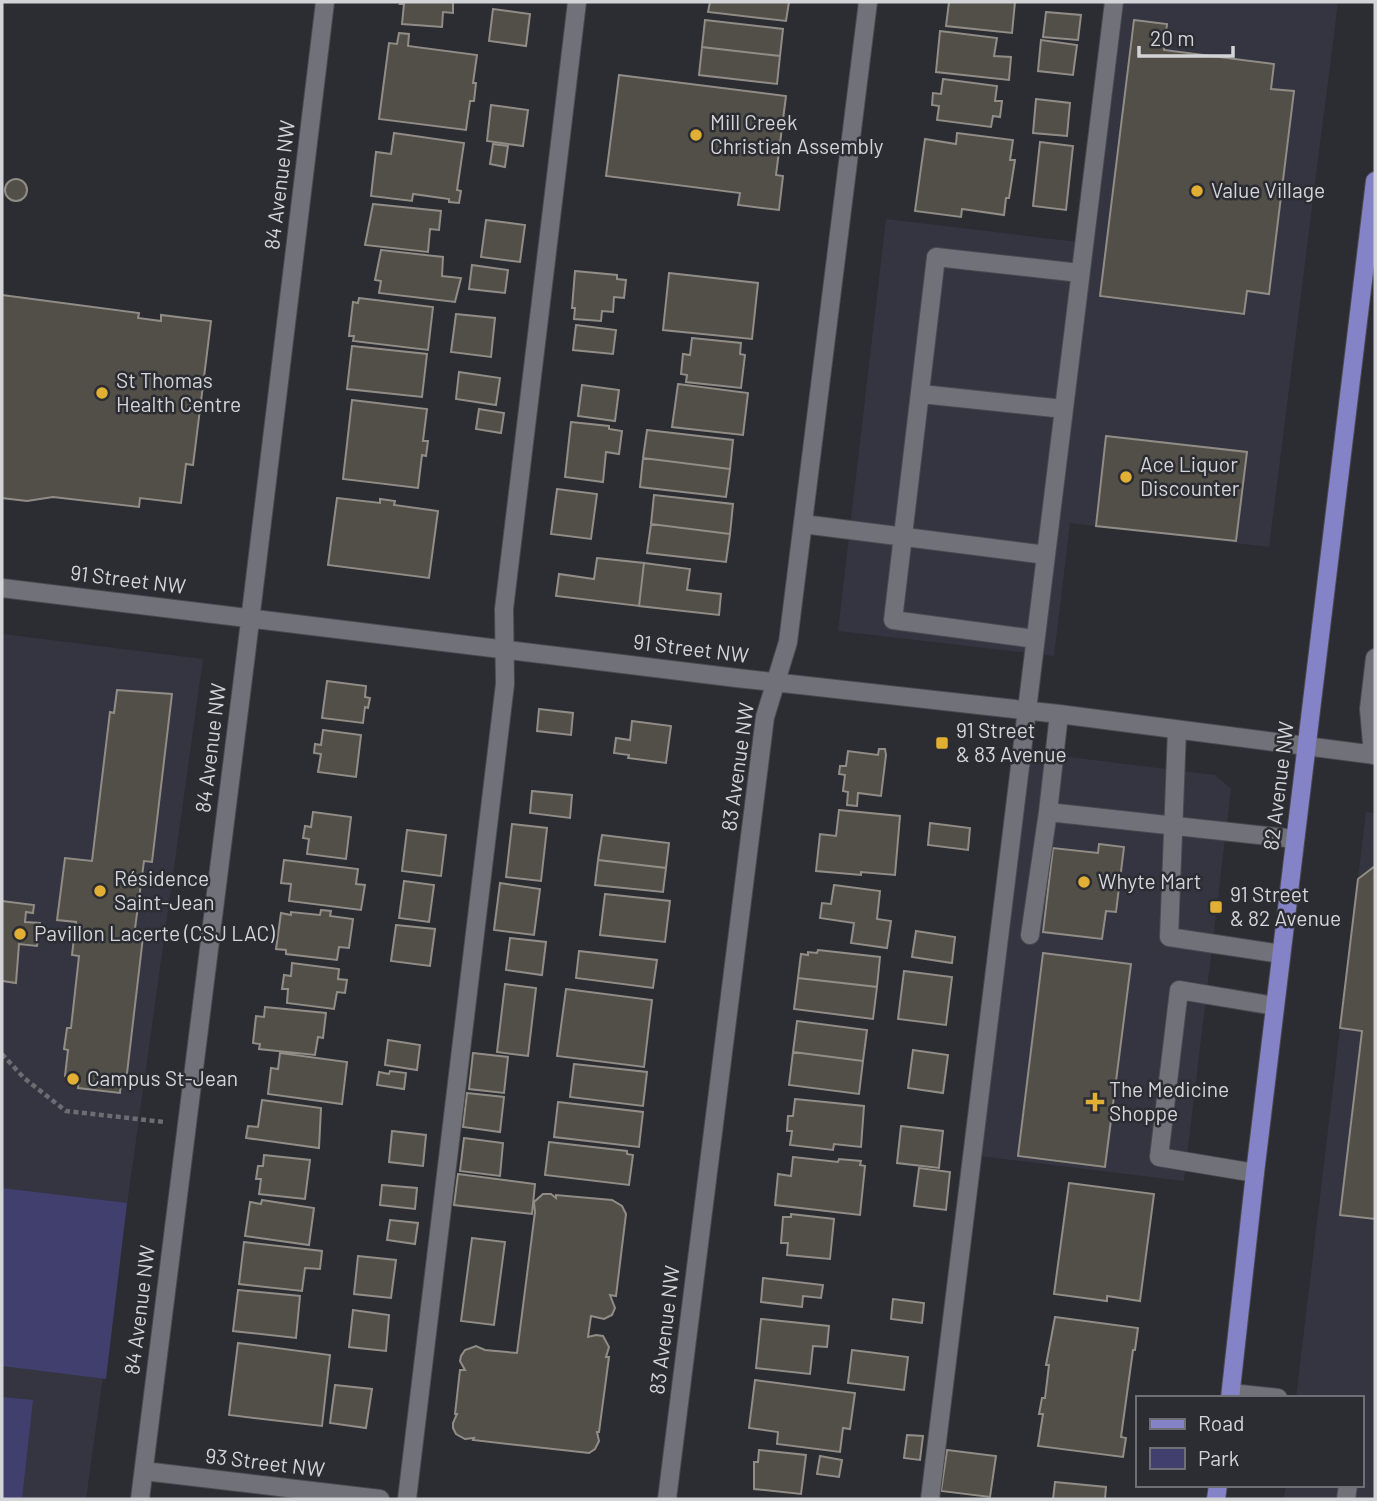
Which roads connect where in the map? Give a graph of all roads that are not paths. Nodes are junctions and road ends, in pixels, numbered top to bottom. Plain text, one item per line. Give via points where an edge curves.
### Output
1 (325, 2) edge
2 (577, 2) edge
3 (868, 2) edge
4 (1114, 2) edge
5 (1375, 181) edge
6 (1080, 273) junction
7 (921, 394) junction
8 (1064, 409) junction
9 (803, 524) junction
10 (904, 536) junction
11 (1046, 555) junction
12 (2, 588) edge
13 (251, 617) junction
14 (1035, 639) junction
15 (505, 648) junction
16 (1375, 658) edge
17 (775, 682) junction
18 (1027, 712) junction
19 (1059, 714) junction
20 (1177, 730) junction
21 (1307, 746) junction
22 (1374, 755) edge
23 (1048, 811) junction
24 (1173, 824) junction
25 (1295, 839) junction
26 (1030, 935) dead end
27 (1281, 954) junction
28 (1275, 1006) junction
29 (1255, 1173) junction
30 (1230, 1395) edge
31 (144, 1471) junction
32 (140, 1499) edge
33 (380, 1499) edge
34 (407, 1499) edge
35 (667, 1499) edge
36 (930, 1499) edge

1 - 13 street, 84 Avenue NW
2 - 15 street via 504,609
3 - 9 street, 83 Avenue NW
4 - 6 street
5 - 21 main road, 82 Avenue NW
6 - 7 street via 936,257
6 - 8 street
7 - 8 street
7 - 10 street
8 - 11 street
9 - 10 street
9 - 17 street, 83 Avenue NW via 788,642
10 - 11 street
10 - 14 street via 893,620
11 - 14 street
12 - 13 street, 91 Street NW
13 - 15 street, 91 Street NW
13 - 31 street, 84 Avenue NW
14 - 18 street
15 - 17 street, 91 Street NW
15 - 34 street via 503,698
16 - 22 street via 1369,709
17 - 18 street, 91 Street NW
17 - 35 street, 83 Avenue NW via 765,717
18 - 19 street, 91 Street NW
18 - 36 street
19 - 20 street, 91 Street NW
19 - 23 street
20 - 21 street, 91 Street NW
20 - 24 street
21 - 22 street, 91 Street NW
21 - 25 main road, 82 Avenue NW
23 - 24 street
23 - 26 street
24 - 25 street
24 - 27 street via 1170,937
25 - 27 main road, 82 Avenue NW
27 - 28 main road, 82 Avenue NW
28 - 29 main road, 82 Avenue NW
28 - 29 street via 1180,990 1159,1157
29 - 30 main road, 82 Avenue NW
31 - 32 street, 84 Avenue NW
31 - 33 street, 93 Street NW

